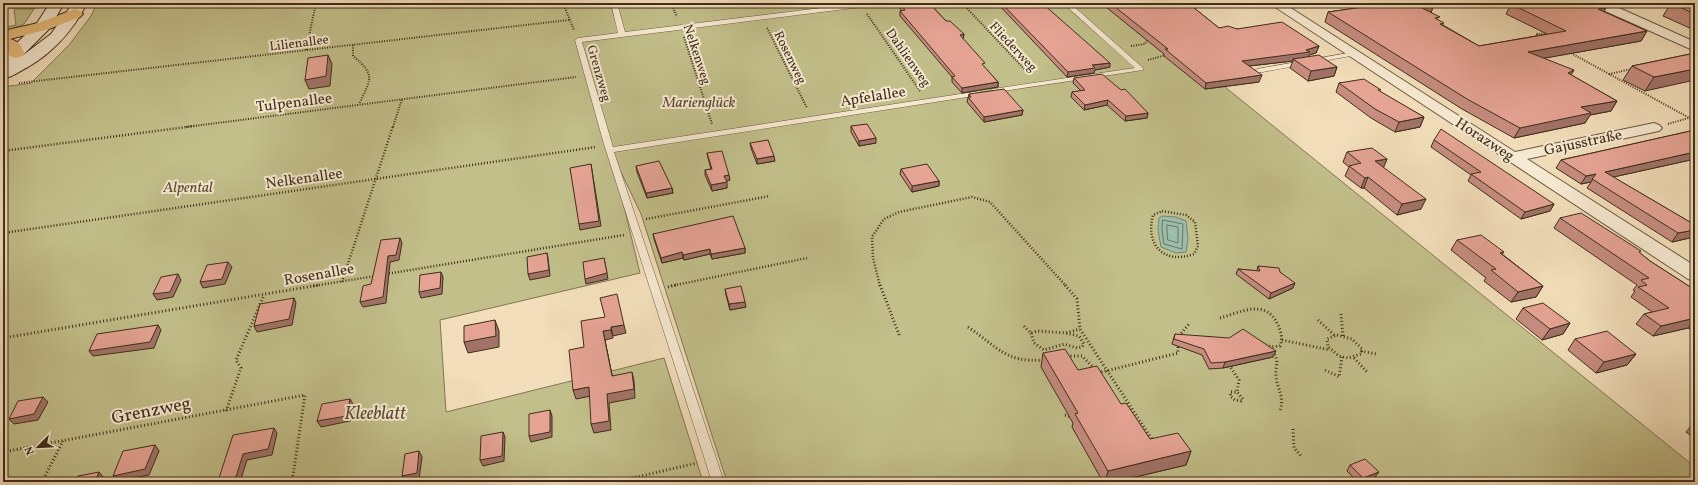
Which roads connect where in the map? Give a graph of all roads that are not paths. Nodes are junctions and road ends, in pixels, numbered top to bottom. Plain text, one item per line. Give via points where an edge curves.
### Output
1 (57, 3) edge
2 (614, 3) edge
3 (877, 3) edge
4 (1066, 3) edge
5 (1275, 3) edge
6 (1626, 3) edge
7 (1602, 5) edge
8 (3, 6) edge
9 (82, 8) edge
10 (43, 26) junction
11 (622, 34) junction
12 (3, 36) edge
13 (3, 42) edge
14 (1695, 47) edge
15 (16, 54) junction
16 (1354, 54) junction
17 (3, 65) edge
18 (1257, 71) edge
19 (3, 74) edge
20 (1654, 128) road end
21 (610, 148) junction
22 (1512, 157) junction
23 (1695, 275) edge
24 (718, 482) edge

1 - 8 lane
1 - 10 street
2 - 11 lane
3 - 11 lane
4 - 21 lane, Apfelallee via 1138,67 715,134
5 - 16 street, Horazweg
6 - 7 street
7 - 14 street
9 - 10 highway
9 - 19 street via 56,39
10 - 12 highway
10 - 15 street
11 - 21 lane, Grenzweg via 578,40
13 - 15 highway via 13,45
15 - 17 street
16 - 18 lane
16 - 22 street, Horazweg
20 - 22 street, Gajusstraße
21 - 24 lane, Grenzweg
22 - 23 street, Horazweg

